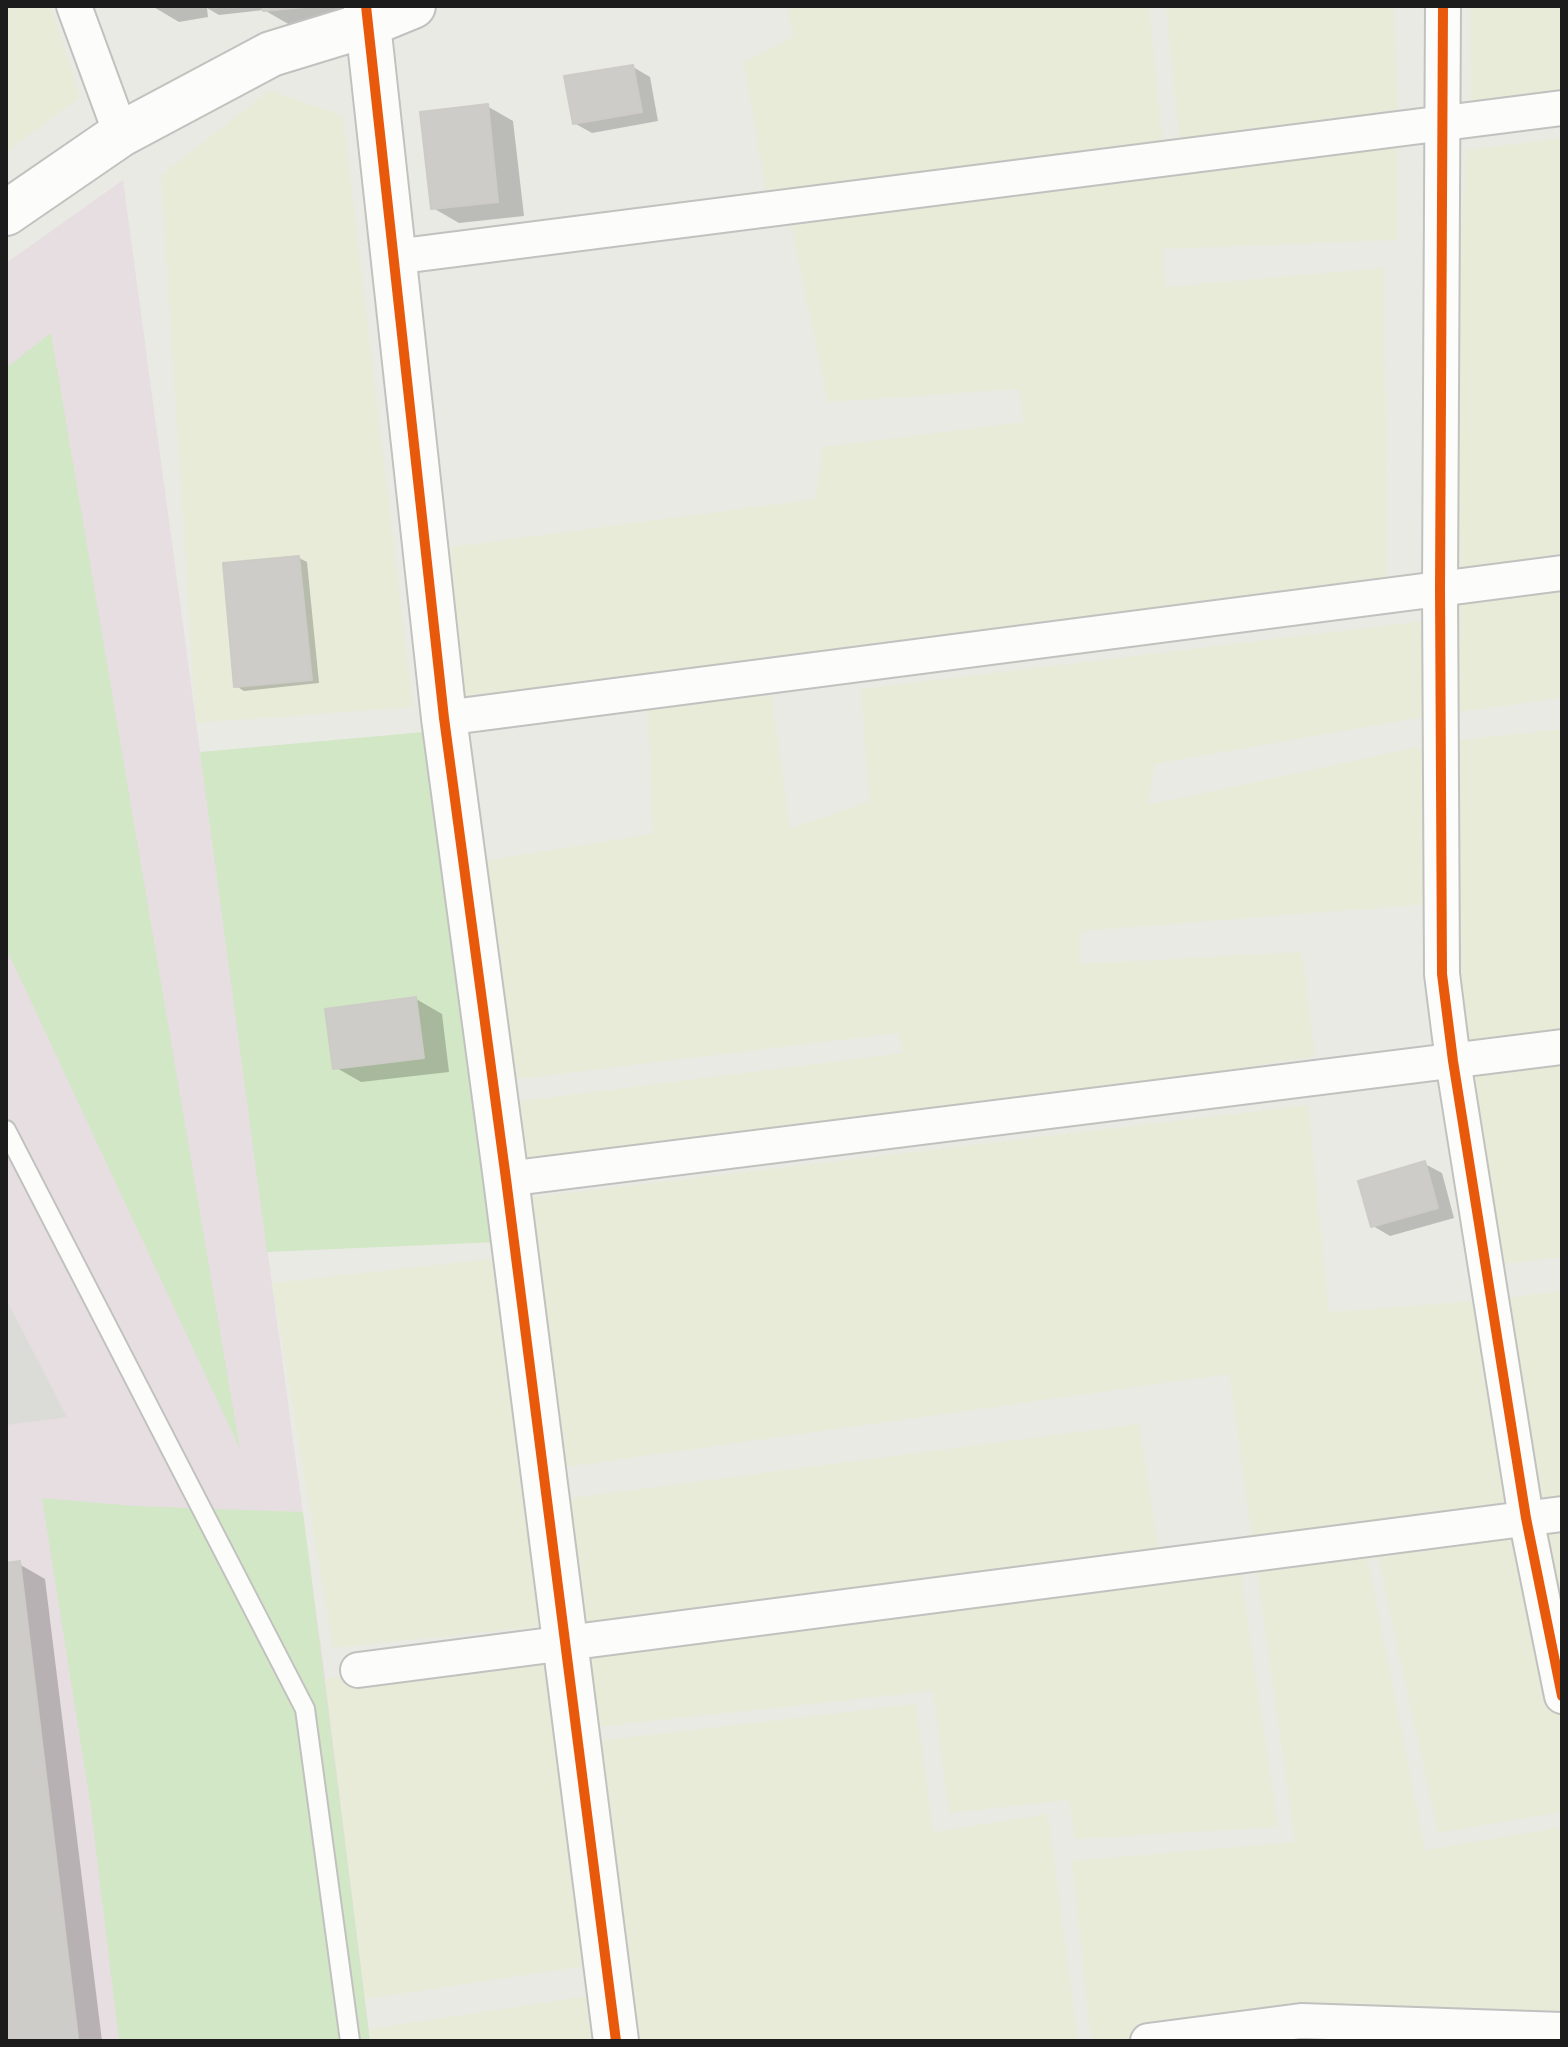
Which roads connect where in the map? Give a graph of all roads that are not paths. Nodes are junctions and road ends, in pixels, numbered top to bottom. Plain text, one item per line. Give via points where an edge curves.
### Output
1 (74, 6) edge
2 (413, 6) edge
3 (1443, 6) edge
4 (367, 15) edge
5 (1562, 108) edge
6 (1442, 123) junction
7 (121, 134) junction
8 (6, 213) edge
9 (394, 257) junction
10 (1562, 573) edge
11 (1440, 588) junction
12 (444, 718) junction
13 (1562, 1047) edge
14 (1453, 1061) junction
15 (6, 1130) edge
16 (506, 1179) junction
17 (1562, 1514) edge
18 (1526, 1518) junction
19 (566, 1643) junction
20 (358, 1670) dead end
21 (1562, 1696) edge
22 (1562, 2030) edge
23 (350, 2041) edge
24 (616, 2041) edge
25 (1148, 2041) edge

1 - 7 street
2 - 4 street
3 - 6 street
4 - 7 street via 271,54
4 - 9 street
5 - 6 street
6 - 9 street
6 - 11 street
7 - 8 street
9 - 12 street
10 - 11 street
11 - 12 street
11 - 14 street via 1442,974
12 - 16 street
13 - 14 street
14 - 16 street
14 - 18 street
15 - 23 lane via 305,1709
16 - 19 street
17 - 18 street
18 - 19 street
18 - 21 street
19 - 20 street
19 - 24 street
22 - 25 street via 1301,2021

